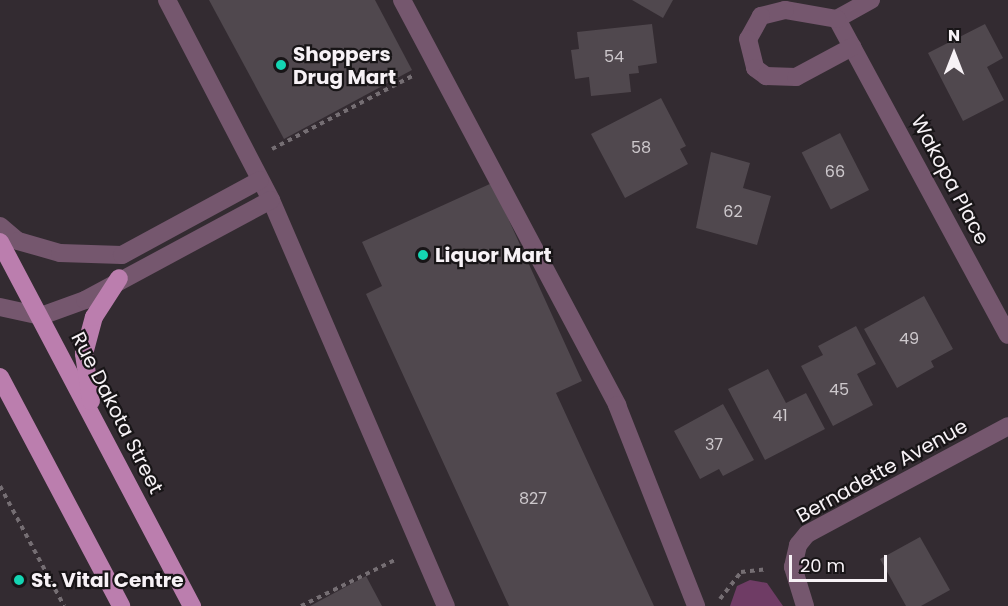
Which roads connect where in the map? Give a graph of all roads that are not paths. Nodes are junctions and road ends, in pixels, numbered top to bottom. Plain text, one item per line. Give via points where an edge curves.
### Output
1 (167, 0) edge
2 (402, 0) edge
3 (871, 0) edge
4 (837, 19) junction
5 (852, 46) junction
6 (260, 180) junction
7 (271, 200) junction
8 (0, 226) edge
9 (0, 242) edge
10 (119, 278) junction
11 (0, 307) edge
12 (41, 316) junction
13 (1008, 335) edge
14 (0, 376) edge
15 (93, 414) junction
16 (1008, 426) edge
17 (121, 606) edge
18 (192, 606) edge
19 (446, 606) edge
20 (696, 606) edge
21 (805, 606) edge

1 - 6 street
2 - 20 street via 617,405
3 - 4 street
4 - 5 street, Wakopa Place
4 - 5 street via 785,10 761,16 748,39 755,68 766,76 796,77
5 - 13 street, Wakopa Place
6 - 7 street
6 - 8 street via 122,255 60,253 18,241
7 - 10 street
7 - 19 street
9 - 12 main road, Rue Dakota Street
10 - 12 street via 85,300
10 - 15 main road via 94,317 84,354
11 - 12 street
12 - 15 main road, Rue Dakota Street
14 - 17 main road
15 - 18 main road, Rue Dakota Street
16 - 21 street, Bernadette Avenue via 807,534 798,545 793,567

